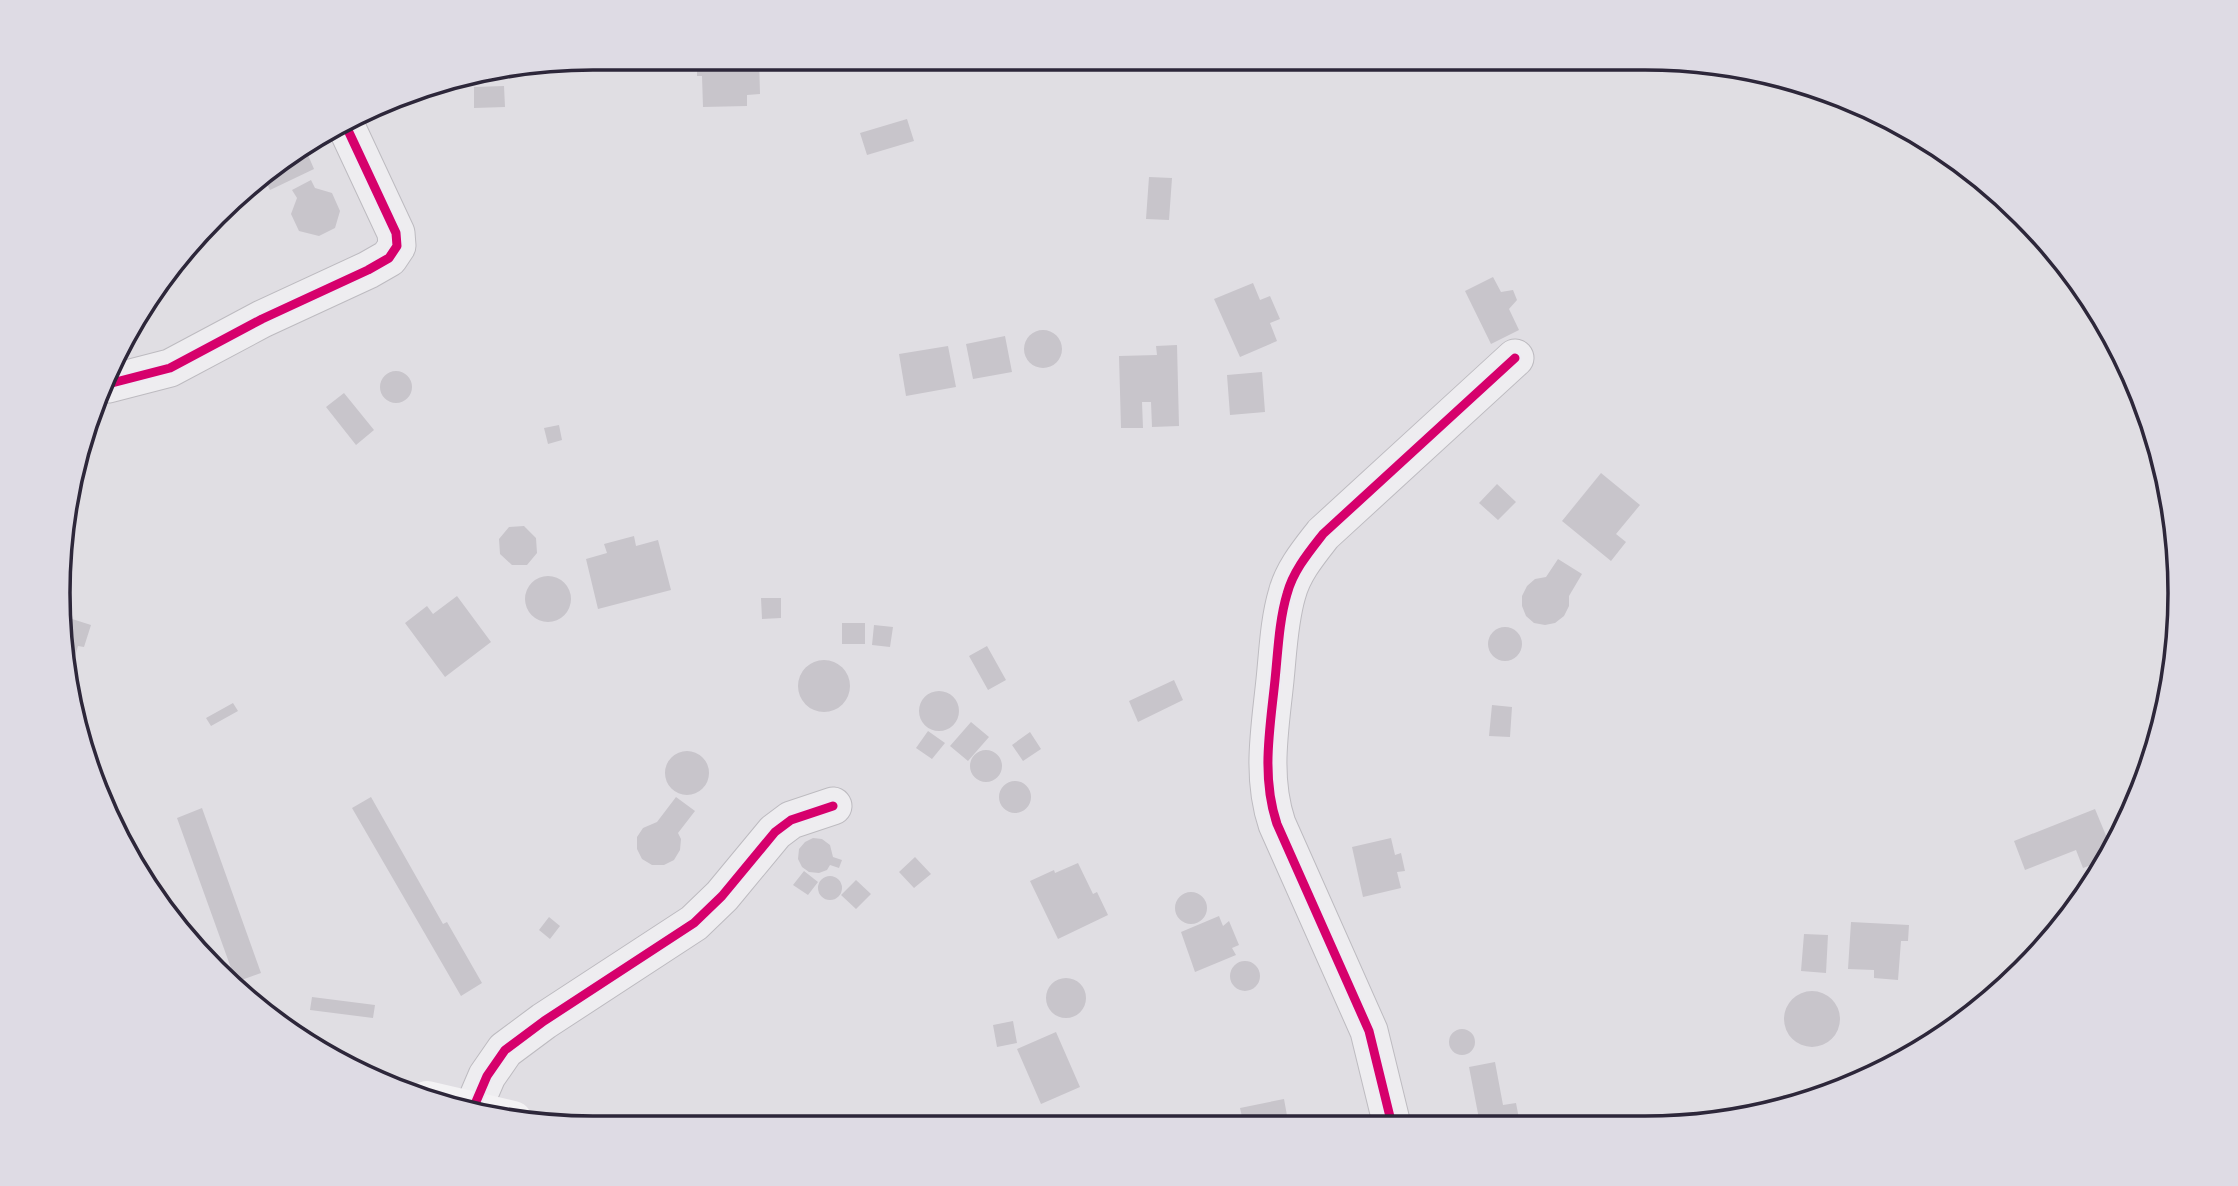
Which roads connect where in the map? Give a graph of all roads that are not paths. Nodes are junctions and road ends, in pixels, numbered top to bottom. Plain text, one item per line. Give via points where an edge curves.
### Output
1 (348, 131) edge
2 (1514, 358) dead end
3 (115, 382) edge
4 (833, 806) dead end
5 (476, 1102) edge
6 (1390, 1116) edge

1 - 3 street via 396,233 397,246 390,258 170,368
2 - 6 street via 1323,534 1287,592 1267,765 1269,800 1369,1031
4 - 5 street via 791,820 694,923 505,1051 486,1076

